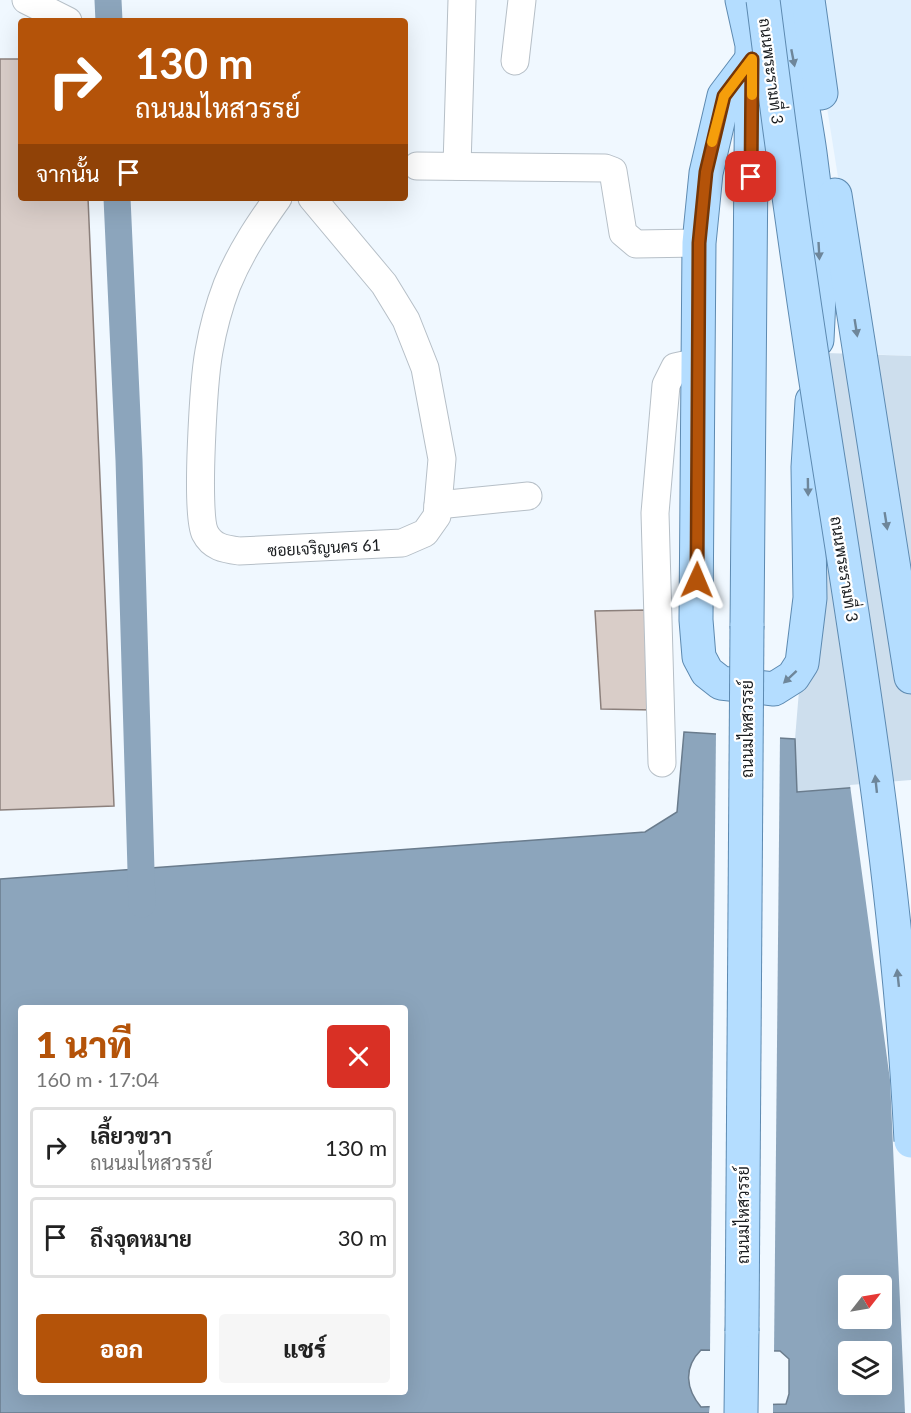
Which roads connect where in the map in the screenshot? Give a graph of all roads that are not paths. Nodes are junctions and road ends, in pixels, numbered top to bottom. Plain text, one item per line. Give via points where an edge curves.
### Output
1 (26, 0) edge
2 (462, 0) edge
3 (522, 0) edge
4 (742, 0) edge
5 (764, 0) edge
6 (784, 0) edge
7 (808, 0) edge
8 (62, 18) edge
9 (752, 52) junction
10 (515, 61) dead end
11 (417, 166) dead end
12 (458, 166) junction
13 (276, 201) edge
14 (315, 201) edge
15 (699, 243) junction
16 (698, 362) junction
17 (528, 496) dead end
18 (438, 505) junction
19 (911, 677) edge
20 (662, 763) dead end
21 (911, 1141) edge
22 (741, 1413) edge

1 - 8 street
2 - 12 street
3 - 10 street
4 - 9 main road, ถนนมไหสวรรย์
5 - 9 main road, ถนนมไหสวรรย์
21 -> 5 main road, ถนนพระรามที่ 3, bridge via 908,1067 870,728 795,247
6 -> 16 main road via 810,153 820,280 808,467 810,598 802,663 793,677 774,689 722,683 707,672 699,657
7 -> 19 main road
9 - 15 main road via 724,96 706,172
9 - 22 main road, ถนนมไหสวรรย์, bridge
11 - 12 street
12 - 15 street via 605,168 613,171 623,233 628,240 636,244
13 - 18 street, ซอยเจริญนคร 61 via 242,250 214,325 204,410 200,502 203,531 220,549 239,551 402,543 425,533 437,516
14 - 18 street, ซอยเจริญนคร 61 via 384,284 406,320 426,368 442,459
15 - 16 main road
16 - 20 street via 675,367 666,385 655,513
17 - 18 street

